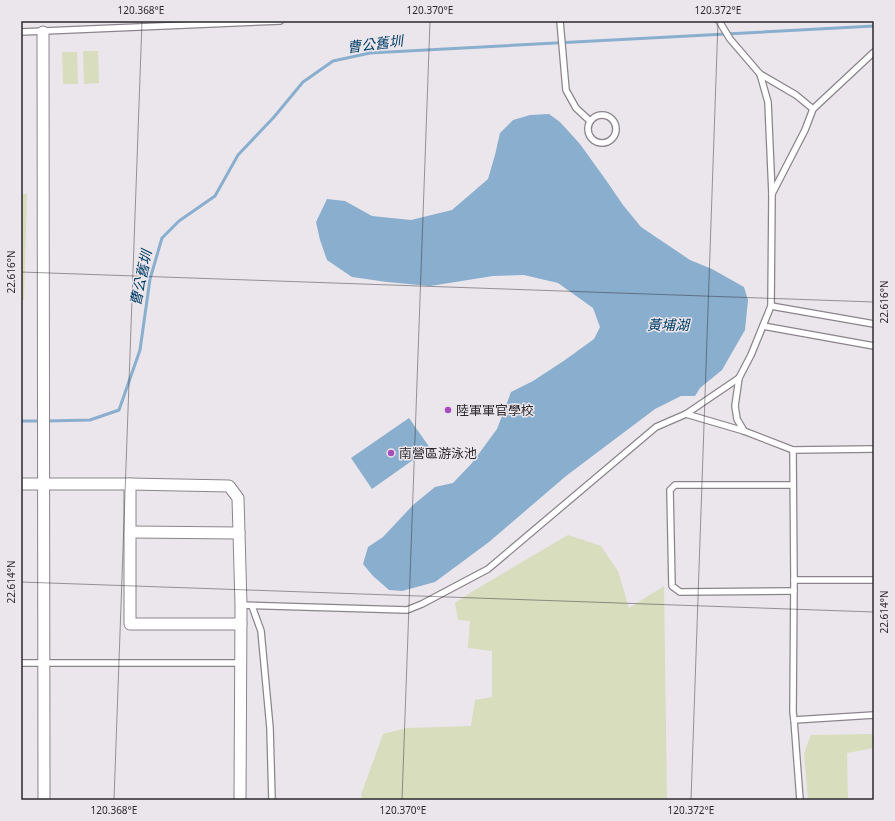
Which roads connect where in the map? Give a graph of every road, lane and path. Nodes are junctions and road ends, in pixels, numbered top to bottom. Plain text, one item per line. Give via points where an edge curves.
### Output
1 (280, 21) edge
2 (560, 21) edge
3 (720, 23) edge
4 (21, 32) edge
5 (43, 32) junction
6 (874, 52) edge
7 (760, 74) junction
8 (813, 109) junction
9 (590, 121) junction
10 (772, 194) junction
11 (771, 306) junction
12 (874, 324) edge
13 (763, 326) junction
14 (874, 346) edge
15 (739, 378) junction
16 (686, 414) junction
17 (744, 431) junction
18 (874, 449) edge
19 (793, 450) junction
20 (21, 484) edge
21 (44, 484) junction
22 (130, 484) junction
23 (793, 485) junction
24 (131, 532) junction
25 (239, 533) junction
26 (794, 580) junction
27 (874, 580) edge
28 (794, 591) junction
29 (247, 605) junction
30 (241, 624) junction
31 (44, 662) junction
32 (21, 663) edge
33 (241, 663) junction
34 (874, 716) edge
35 (794, 720) junction
36 (44, 800) edge
37 (240, 800) edge
38 (272, 800) edge
39 (800, 800) edge

1 - 5 lane
2 - 9 lane via 566,90 576,108
3 - 7 lane via 730,39
4 - 5 lane
5 - 21 street
6 - 8 lane
7 - 8 lane via 796,95
7 - 10 lane via 768,102
8 - 10 lane
9 - 9 lane via 588,130 592,139 596,142 610,140 615,132 615,124 609,117 596,116
10 - 11 lane
11 - 12 lane
11 - 13 lane
13 - 14 lane
13 - 15 lane
15 - 16 lane
15 - 17 lane via 735,406
16 - 17 lane
16 - 29 lane via 656,427 488,569 422,604 407,610
17 - 19 lane
18 - 19 lane
19 - 23 lane
20 - 21 street
21 - 22 street
21 - 31 street
22 - 24 street
22 - 25 street via 229,486 238,498
23 - 26 lane
23 - 28 lane via 675,485 670,490 672,586 680,592
24 - 25 street
24 - 30 street via 130,624
25 - 29 street
26 - 27 lane
26 - 28 lane
28 - 35 lane
29 - 30 street
29 - 38 lane via 261,631 270,728
30 - 33 street
31 - 32 lane
31 - 33 lane
31 - 36 street
33 - 37 street
34 - 35 lane
35 - 39 lane

